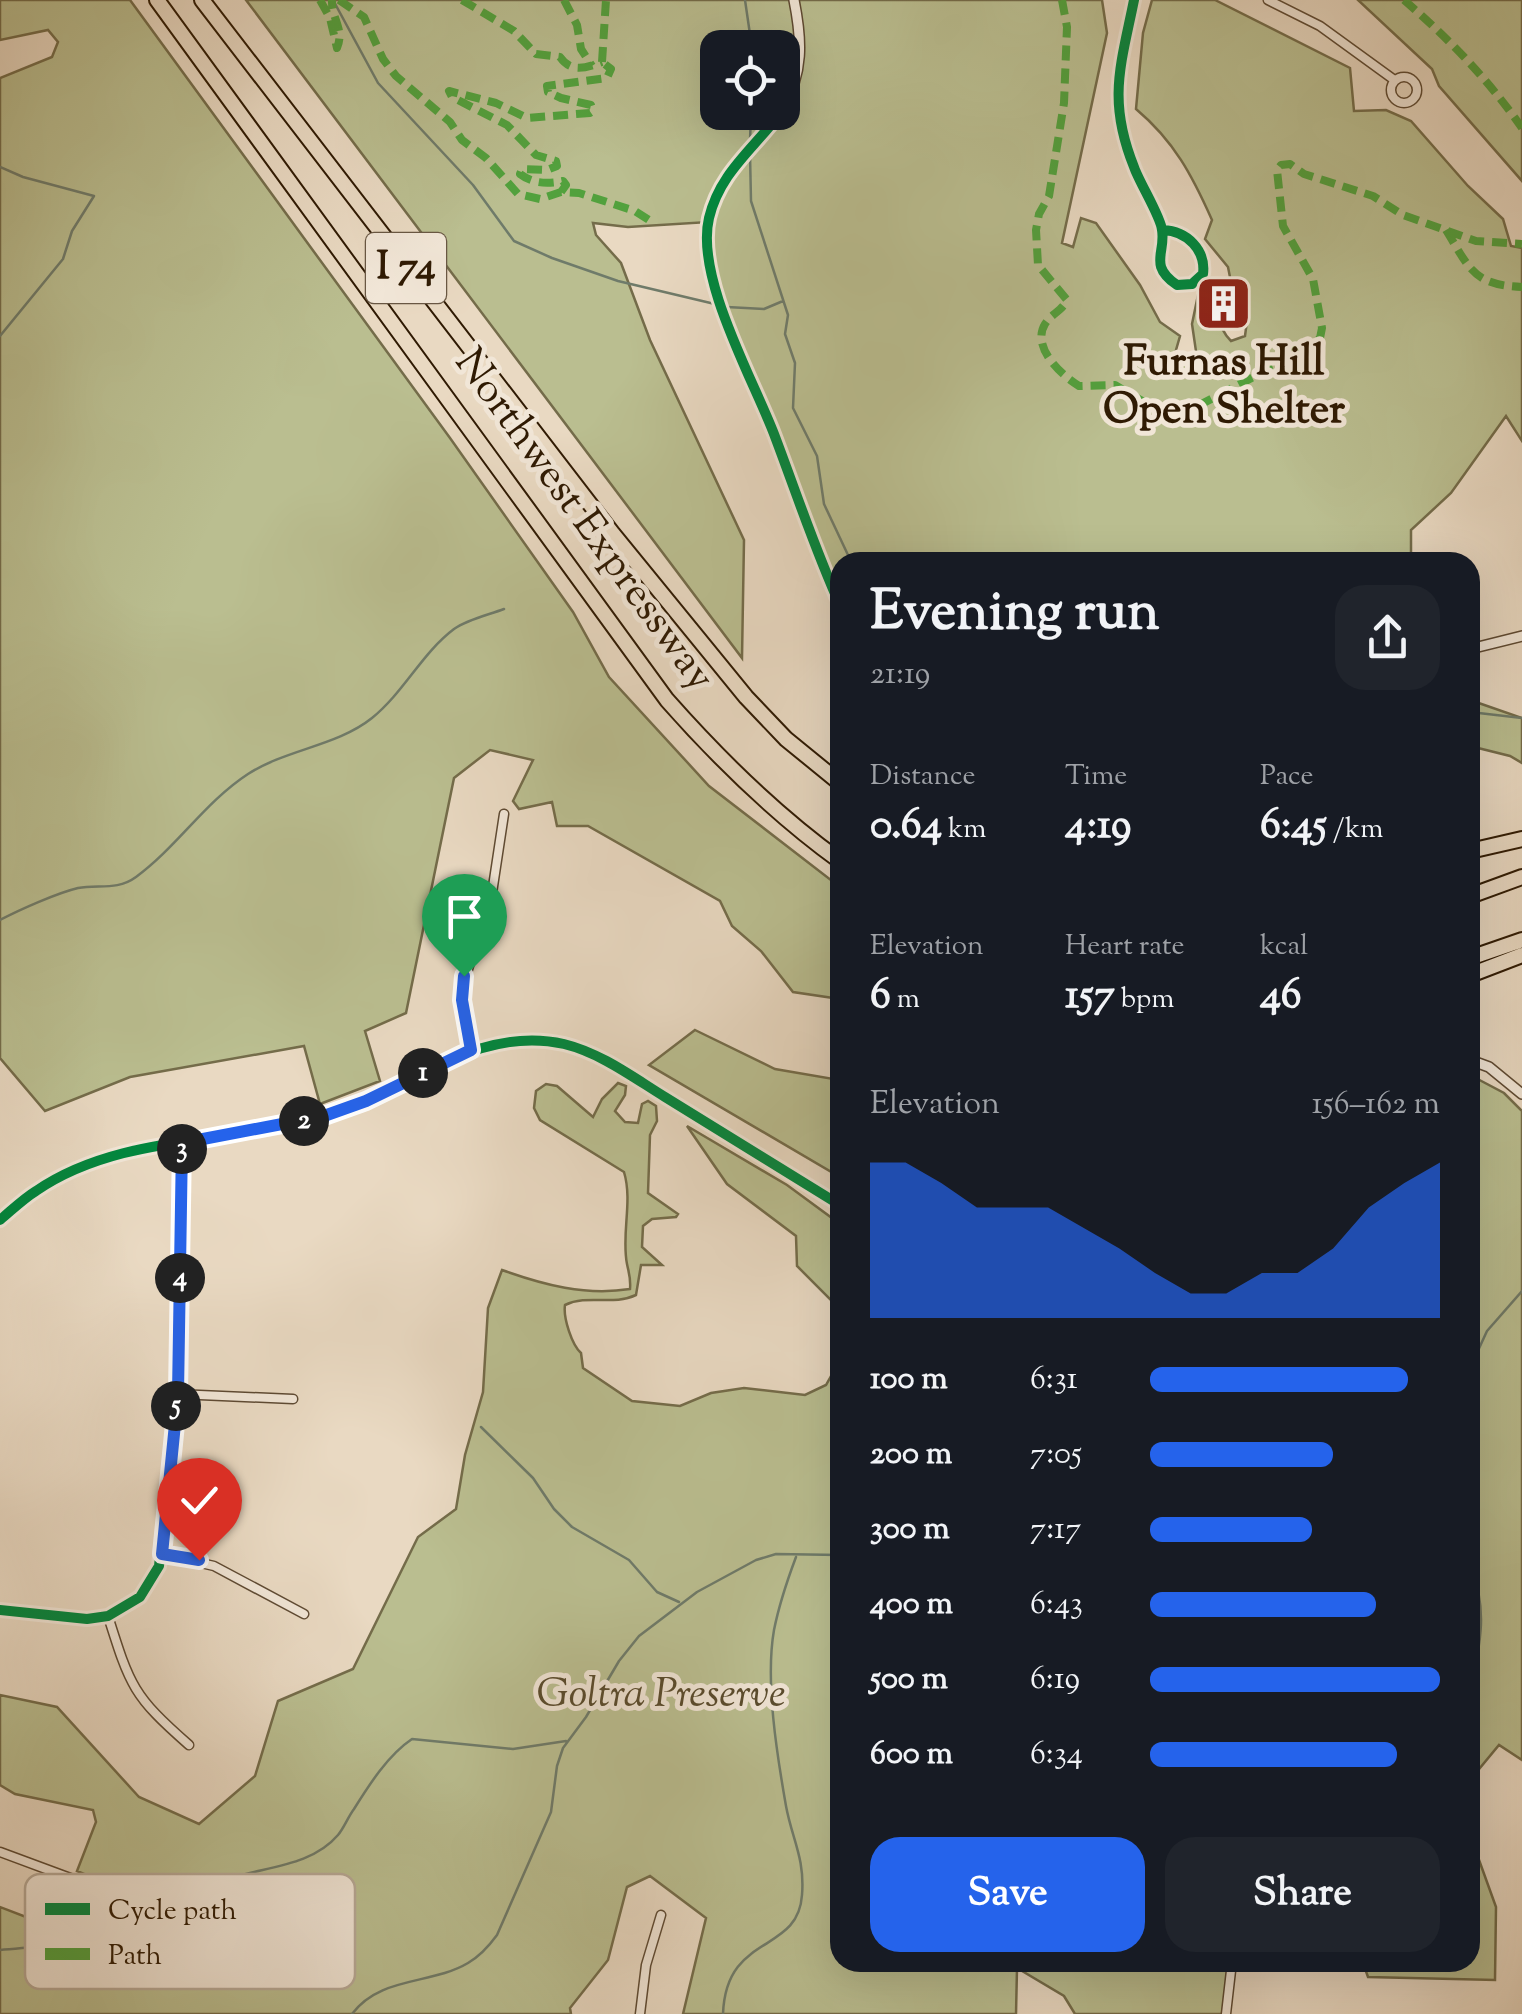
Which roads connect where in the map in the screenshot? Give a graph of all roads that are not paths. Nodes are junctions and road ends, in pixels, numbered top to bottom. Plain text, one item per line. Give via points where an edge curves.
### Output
1 (157, 0) edge
2 (202, 0) edge
3 (794, 0) edge
4 (1134, 0) edge
5 (1268, 0) edge
6 (798, 30) edge
7 (1393, 80) dead end
8 (765, 130) edge
9 (1163, 230) junction
10 (830, 583) edge
11 (1522, 636) edge
12 (1480, 646) edge
13 (830, 775) edge
14 (504, 814) dead end
15 (1522, 839) edge
16 (1480, 849) edge
17 (830, 854) edge
18 (1522, 877) edge
19 (1480, 892) edge
20 (1522, 940) edge
21 (1480, 955) edge
22 (1522, 955) edge
23 (1480, 971) edge
24 (471, 1050) junction
25 (1480, 1064) edge
26 (1522, 1094) edge
27 (182, 1143) junction
28 (830, 1200) edge
29 (0, 1220) edge
30 (178, 1394) junction
31 (293, 1398) dead end
32 (162, 1554) junction
33 (0, 1610) edge
34 (304, 1614) dead end
35 (108, 1616) junction
36 (189, 1745) dead end
37 (0, 1852) edge
38 (60, 1874) edge
39 (662, 1914) dead end
40 (1231, 1972) edge
41 (640, 2014) edge
42 (1226, 2014) edge

1 - 17 highway, Northwest Expressway / I 74 via 667,700 772,808
2 - 13 highway, Northwest Expressway / I 74 via 746,697
3 - 6 street
4 - 9 street via 1120,54 1119,113 1131,160
5 - 7 street via 1320,26
8 - 10 street via 716,195 708,255 728,325
9 - 9 street via 1189,239 1203,256 1203,274 1192,284 1177,285 1166,276
11 - 12 street
14 - 24 street via 492,893 462,988
15 - 16 highway
18 - 19 highway
20 - 21 highway
22 - 23 highway
24 - 27 street via 333,1113
24 - 28 street via 530,1040 581,1049
25 - 26 street
27 - 29 street via 87,1166 37,1190
27 - 30 street
30 - 31 street
30 - 32 street
32 - 34 street via 214,1566
32 - 35 street via 140,1597
33 - 35 street via 87,1620
35 - 36 street via 136,1694
37 - 38 street
39 - 41 street
40 - 42 street

